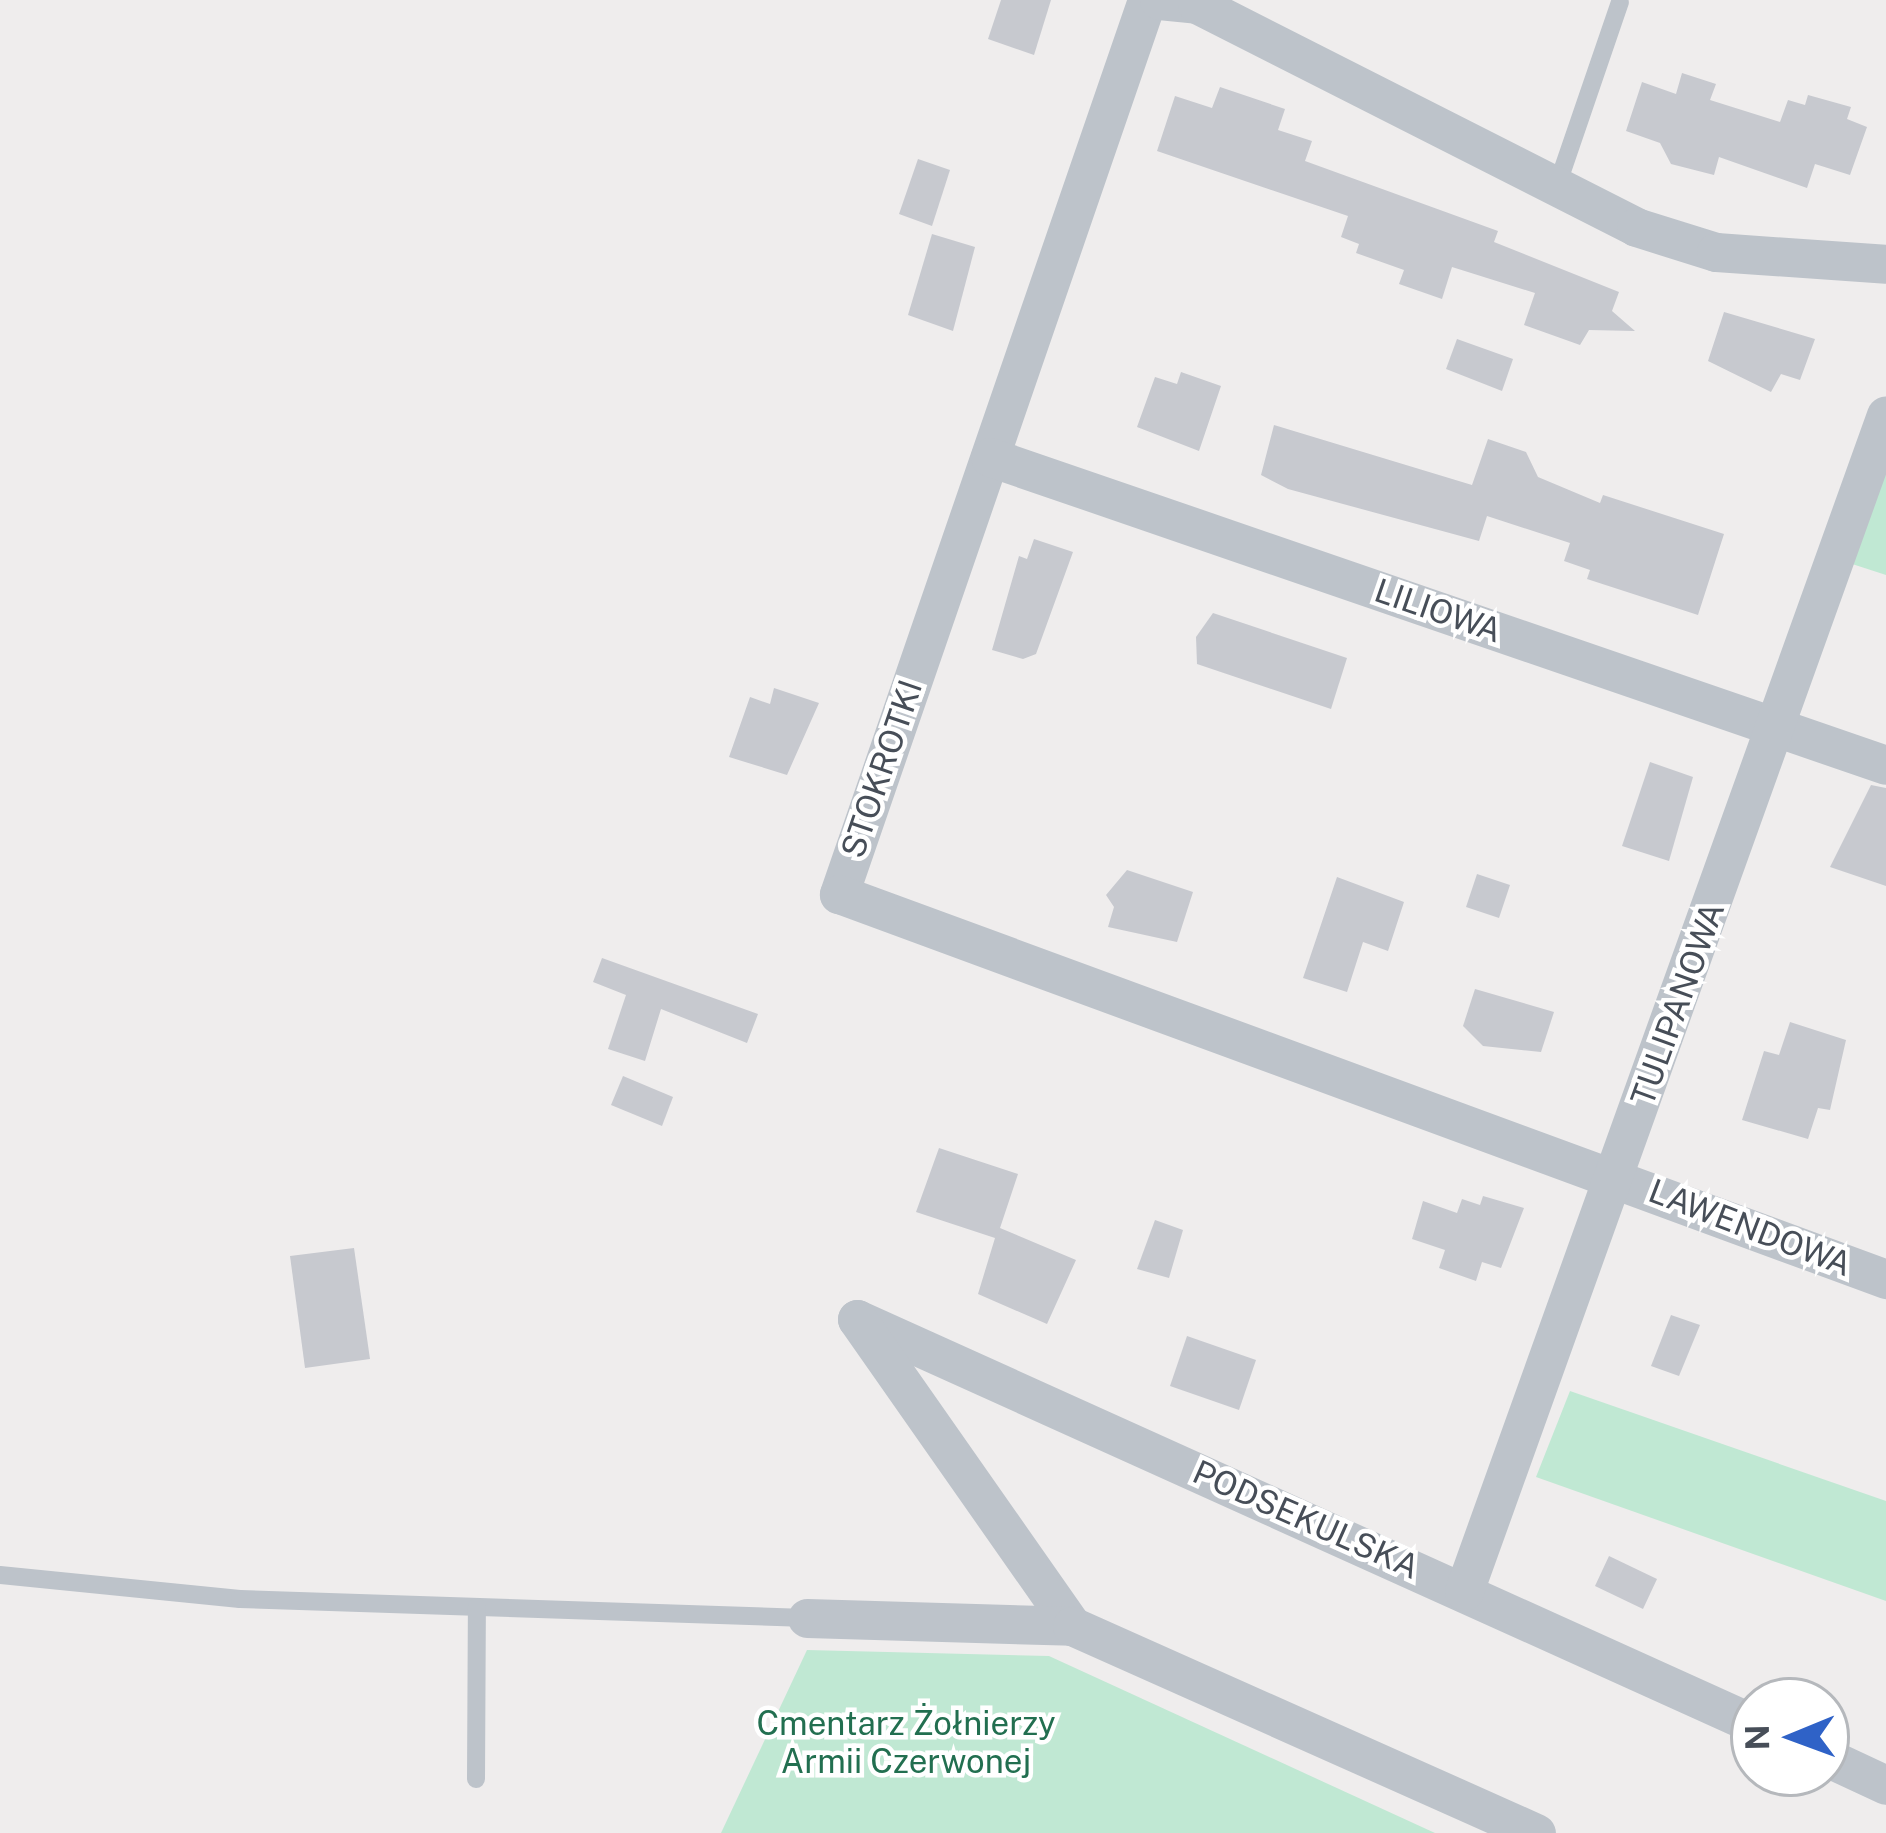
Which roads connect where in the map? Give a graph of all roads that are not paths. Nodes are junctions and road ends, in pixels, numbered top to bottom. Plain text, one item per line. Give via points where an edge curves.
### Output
1 (1147, 0) edge
2 (1159, 0) edge
3 (1620, 2) edge
4 (1557, 186) junction
5 (1886, 264) edge
6 (1886, 415) edge
7 (990, 457) junction
8 (1780, 730) junction
9 (1886, 765) edge
10 (1614, 1177) junction
11 (1886, 1279) edge
12 (0, 1575) edge
13 (1464, 1591) junction
14 (477, 1607) junction
15 (807, 1618) joint
16 (1072, 1626) junction
17 (1730, 1713) edge
18 (1850, 1768) edge
19 (476, 1779) dead end
20 (1886, 1785) edge
21 (1536, 1833) edge

1 - 7 street, STOKROTKI
2 - 4 street via 1197,4
3 - 4 lane
4 - 5 street via 1636,227 1715,252
6 - 8 street, TULIPANOWA
7 - 8 street, LILIOWA
7 - 10 street, STOKROTKI via 838,894
8 - 9 street, LILIOWA
8 - 10 street, TULIPANOWA
10 - 11 street, LAWENDOWA
10 - 13 street, TULIPANOWA
12 - 14 lane via 240,1599
13 - 16 street, PODSEKULSKA via 856,1319
13 - 17 street, PODSEKULSKA
14 - 15 lane
14 - 19 lane
15 - 16 street
16 - 21 street
18 - 20 street

